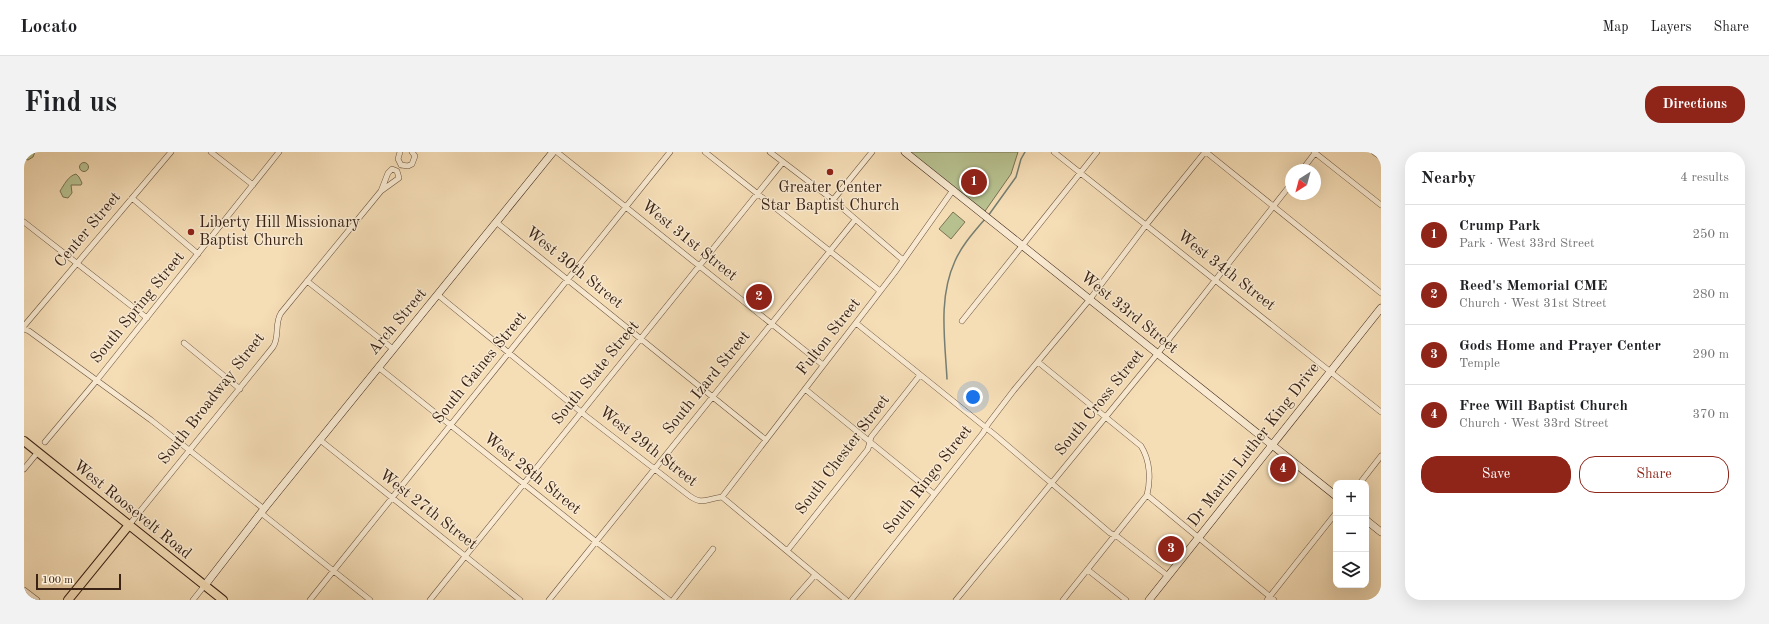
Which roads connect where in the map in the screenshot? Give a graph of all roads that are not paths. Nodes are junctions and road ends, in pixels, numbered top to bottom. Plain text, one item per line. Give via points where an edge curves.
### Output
1 (171, 152) edge
2 (211, 152) edge
3 (279, 152) edge
4 (400, 152) edge
5 (412, 152) edge
6 (553, 152) edge
7 (557, 152) edge
8 (670, 152) edge
9 (705, 152) edge
10 (770, 152) edge
11 (872, 152) edge
12 (905, 152) edge
13 (1054, 152) edge
14 (1097, 152) edge
15 (1206, 152) edge
16 (1315, 152) edge
17 (1374, 152) edge
18 (1381, 157) edge
19 (783, 162) junction
20 (1306, 164) edge
21 (401, 165) junction
22 (397, 171) junction
23 (1080, 173) junction
24 (253, 185) junction
25 (953, 190) junction
26 (381, 191) junction
27 (1285, 191) edge
28 (757, 194) junction
29 (132, 198) junction
30 (832, 200) junction
31 (1381, 205) edge
32 (1273, 206) junction
33 (626, 207) junction
34 (854, 220) junction
35 (24, 222) edge
36 (496, 222) junction
37 (1146, 225) junction
38 (1022, 246) junction
39 (830, 252) junction
40 (198, 254) junction
41 (903, 260) junction
42 (77, 263) junction
43 (700, 266) junction
44 (567, 280) junction
45 (1215, 280) junction
46 (307, 282) junction
47 (880, 291) junction
48 (1381, 292) edge
49 (438, 295) junction
50 (1090, 300) junction
51 (1381, 308) edge
52 (147, 318) junction
53 (962, 321) dead end
54 (856, 323) junction
55 (771, 324) junction
56 (24, 326) edge
57 (24, 329) edge
58 (640, 339) junction
59 (184, 343) dead end
60 (393, 349) junction
61 (509, 352) junction
62 (1158, 353) junction
63 (1038, 362) junction
64 (823, 365) junction
65 (378, 367) junction
66 (1331, 371) junction
67 (920, 375) junction
68 (97, 380) junction
69 (240, 389) junction
70 (805, 389) junction
71 (712, 397) junction
72 (581, 412) junction
73 (1381, 412) edge
74 (1104, 418) junction
75 (451, 425) junction
76 (986, 427) junction
77 (320, 440) junction
78 (766, 440) junction
79 (24, 441) edge
80 (869, 441) junction
81 (45, 442) dead end
82 (1272, 445) junction
83 (190, 451) junction
84 (38, 452) junction
85 (1381, 456) edge
86 (655, 469) junction
87 (24, 470) edge
88 (1362, 480) edge
89 (523, 484) junction
90 (1052, 484) junction
91 (934, 494) junction
92 (1333, 494) edge
93 (1147, 495) junction
94 (722, 497) junction
95 (392, 498) junction
96 (262, 511) junction
97 (1334, 516) edge
98 (1369, 522) edge
99 (129, 525) junction
100 (1381, 532) edge
101 (1114, 536) junction
102 (1198, 538) junction
103 (596, 542) junction
104 (713, 549) dead end
105 (787, 551) junction
106 (466, 556) junction
107 (1088, 570) junction
108 (334, 571) junction
109 (815, 575) junction
110 (1168, 576) junction
111 (204, 585) junction
112 (24, 590) edge
113 (1270, 599) edge
114 (37, 600) edge
115 (68, 600) edge
116 (193, 600) edge
117 (223, 600) edge
118 (310, 600) edge
119 (370, 600) edge
120 (430, 600) edge
121 (520, 600) edge
122 (549, 600) edge
123 (669, 600) edge
124 (673, 600) edge
125 (793, 600) edge
126 (846, 600) edge
127 (851, 600) edge
128 (956, 600) edge
129 (1063, 600) edge
130 (1126, 600) edge
131 (1149, 600) edge

1 - 29 street, Center Street
2 - 24 street
3 - 24 street, South Spring Street
4 - 21 street via 398,160
5 - 21 street, South Broadway Street via 415,156 412,164
6 - 36 street, Arch Street
7 - 33 street, West 31st Street
8 - 33 street, South Gaines Street
9 - 28 street
10 - 19 street
11 - 30 street
12 - 25 street, West 33rd Street
13 - 23 street, West 34th Street
14 - 23 street
15 - 32 street
15 - 37 street, South Ringo Street
16 - 20 street
16 - 31 street
17 - 18 street
19 - 28 street, South State Street
19 - 30 street
21 - 22 street, South Broadway Street
22 - 26 street, South Broadway Street via 398,178
22 - 26 street, South Broadway Street via 392,169 388,173
23 - 37 street, West 34th Street
23 - 38 street
24 - 40 street, South Spring Street
25 - 38 street, West 33rd Street
25 - 41 street, Fulton Street
26 - 46 street, South Broadway Street
27 - 32 street, South Cross Street
28 - 39 street
28 - 43 street, South State Street
29 - 40 street
29 - 42 street, Center Street
30 - 34 street
32 - 45 street, South Cross Street
32 - 48 street
33 - 43 street, West 31st Street
33 - 44 street, South Gaines Street
34 - 39 street, South Izard Street
34 - 41 street
35 - 42 street
36 - 44 street, West 30th Street
36 - 49 street, Arch Street
37 - 45 street, West 34th Street
37 - 50 street, South Ringo Street
38 - 50 street, West 33rd Street
38 - 53 street
39 - 47 street
39 - 55 street, South Izard Street
40 - 52 street, South Spring Street
41 - 47 street, Fulton Street
42 - 52 street
42 - 56 street, Center Street
43 - 55 street, West 31st Street
43 - 58 street, South State Street
44 - 58 street, West 30th Street
44 - 61 street, South Gaines Street
45 - 62 street, South Cross Street
45 - 66 street, West 34th Street
46 - 60 street
46 - 69 street, South Broadway Street via 279,316 277,342
47 - 54 street, Fulton Street
49 - 60 street, Arch Street
49 - 61 street, West 29th Street
50 - 62 street, West 33rd Street
50 - 63 street, South Ringo Street
51 - 66 street, Dr Martin Luther King Drive
52 - 68 street, South Spring Street
54 - 64 street, Fulton Street
54 - 67 street
55 - 64 street, West 31st Street
55 - 71 street, South Izard Street
57 - 68 street
58 - 71 street, West 30th Street
58 - 72 street, South State Street
59 - 69 street
60 - 65 street, Arch Street
61 - 72 street, West 29th Street
61 - 75 street, South Gaines Street
62 - 74 street, South Cross Street
62 - 82 street, West 33rd Street
63 - 74 street
63 - 76 street, South Ringo Street
64 - 70 street, Fulton Street
65 - 75 street, West 28th Street
65 - 77 street, Arch Street
66 - 73 street, West 34th Street
66 - 82 street, Dr Martin Luther King Drive
67 - 76 street
67 - 80 street, South Chester Street
68 - 81 street, South Spring Street
68 - 83 street
69 - 83 street, South Broadway Street
70 - 78 street, Fulton Street
70 - 80 street
71 - 78 street, West 30th Street
71 - 86 street, South Izard Street
72 - 86 street, West 29th Street
72 - 89 street, South State Street
74 - 90 street, South Cross Street
74 - 93 street via 1135,441 1145,453 1149,474
75 - 89 street, West 28th Street
75 - 95 street, South Gaines Street
76 - 90 street
76 - 91 street, South Ringo Street
77 - 95 street, West 27th Street
77 - 96 street, Arch Street
78 - 94 street, Fulton Street
79 - 84 main road, West Roosevelt Road
80 - 91 street
80 - 105 street, South Chester Street via 868,449
82 - 92 street, West 33rd Street
82 - 102 street, Dr Martin Luther King Drive
83 - 96 street
83 - 99 street, South Broadway Street
84 - 87 street
84 - 99 main road, West Roosevelt Road
85 - 88 street
86 - 94 street, West 29th Street via 696,501
86 - 103 street, South Izard Street
89 - 103 street, West 28th Street
89 - 106 street, South State Street
90 - 101 street
90 - 128 street, South Cross Street
91 - 127 street, South Ringo Street
93 - 101 street
93 - 102 street
94 - 105 street
95 - 106 street, West 27th Street
95 - 108 street, South Gaines Street
96 - 108 street
96 - 111 street, Arch Street
97 - 113 street
98 - 100 street
99 - 111 main road, West Roosevelt Road
99 - 115 main road, South Broadway Street
101 - 107 street
101 - 110 street
102 - 110 street, Dr Martin Luther King Drive
102 - 113 street
103 - 122 street, South Izard Street
103 - 123 street, West 28th Street
104 - 124 street
105 - 109 street
106 - 120 street, South State Street
106 - 121 street, West 27th Street
107 - 129 street
107 - 130 street
108 - 118 street, South Gaines Street
108 - 119 street
109 - 125 street
109 - 126 street
110 - 131 street, Dr Martin Luther King Drive
111 - 116 street
111 - 117 main road, West Roosevelt Road
112 - 114 street

